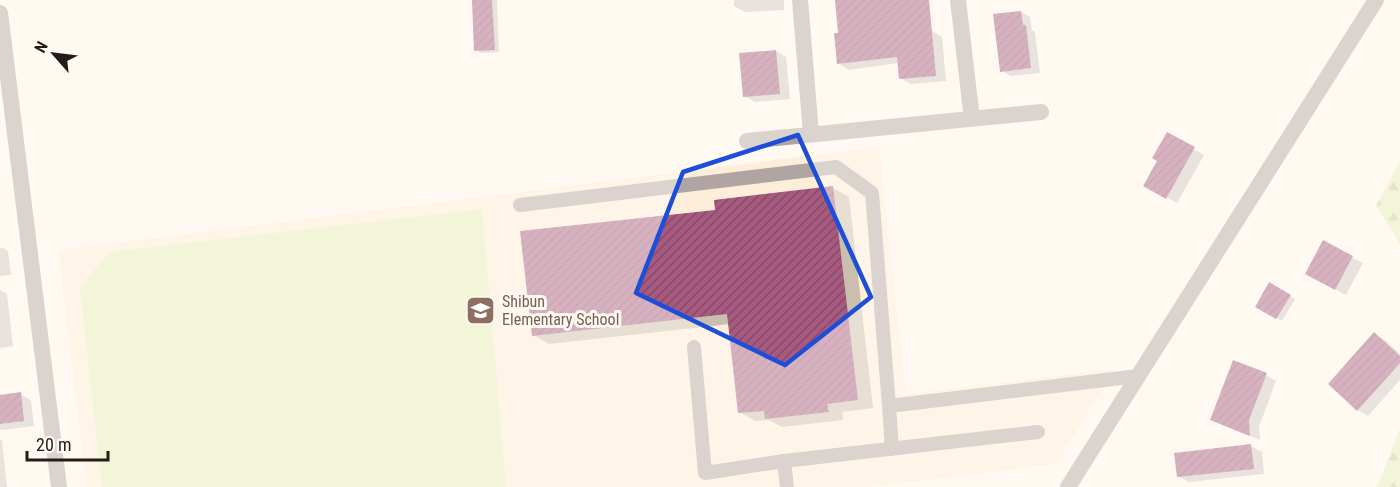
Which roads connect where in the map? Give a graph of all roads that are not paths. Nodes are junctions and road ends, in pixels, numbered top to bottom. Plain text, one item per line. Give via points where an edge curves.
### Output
1 (800, 0) edge
2 (958, 0) edge
3 (1376, 0) edge
4 (0, 13) edge
5 (1041, 112) dead end
6 (972, 119) junction
7 (812, 134) junction
8 (747, 141) dead end
9 (520, 204) dead end
10 (694, 347) dead end
11 (1138, 376) junction
12 (889, 406) junction
13 (1038, 432) dead end
14 (892, 448) junction
15 (784, 461) junction
16 (59, 487) edge
17 (787, 487) edge
18 (1068, 487) edge

1 - 7 street
2 - 6 street
3 - 11 street
4 - 16 street
5 - 6 street
6 - 7 street
7 - 8 street
9 - 12 lane via 836,167 872,193
10 - 15 lane via 705,473
11 - 12 lane
11 - 18 street
12 - 14 lane
13 - 14 lane
14 - 15 lane
15 - 17 lane

